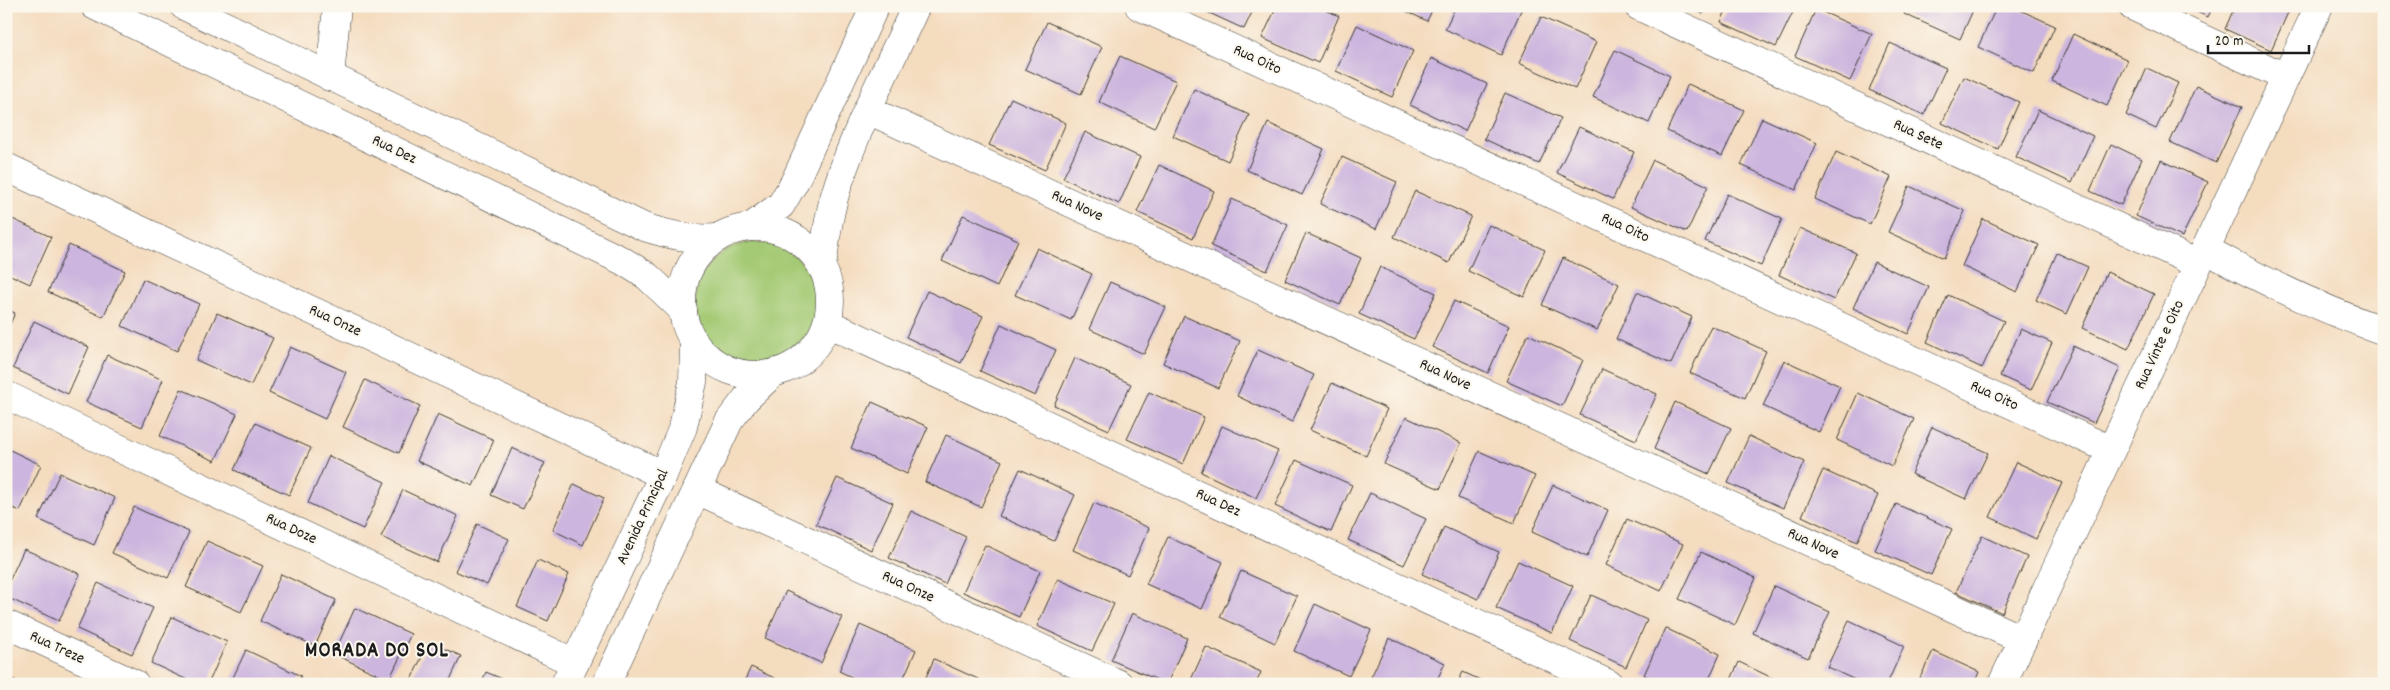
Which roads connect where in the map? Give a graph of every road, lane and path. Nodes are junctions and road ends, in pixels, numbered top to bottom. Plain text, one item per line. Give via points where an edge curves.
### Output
1 (95, 6) edge
2 (184, 6) edge
3 (337, 6) edge
4 (876, 6) edge
5 (916, 6) edge
6 (1139, 6) edge
7 (1638, 6) edge
8 (2132, 6) edge
9 (2319, 6) edge
10 (330, 77) junction
11 (2285, 77) junction
12 (868, 110) junction
13 (6, 167) edge
14 (751, 227) junction
15 (717, 238) junction
16 (2202, 256) junction
17 (822, 267) junction
18 (683, 310) junction
19 (827, 323) junction
20 (2384, 331) edge
21 (694, 343) junction
22 (772, 374) junction
23 (6, 395) edge
24 (2112, 450) junction
25 (663, 475) junction
26 (696, 490) junction
27 (6, 624) edge
28 (2023, 640) junction
29 (570, 674) edge
30 (609, 683) edge
31 (135, 684) edge
32 (1119, 684) edge
33 (1609, 684) edge
34 (2002, 684) edge

1 - 18 street, Rua Dez via 623,261 647,276
2 - 10 street
3 - 10 street
4 - 14 street via 795,181 780,205
5 - 12 street
6 - 24 street, Rua Oito
7 - 16 street, Rua Sete
8 - 11 street
9 - 11 street, Rua Vinte e Oito
10 - 15 street via 644,227 672,236
11 - 16 street, Rua Vinte e Oito
12 - 17 street via 838,185
12 - 28 street, Rua Nove
13 - 25 street, Rua Onze
14 - 15 street, Avenida Principal
14 - 17 street, Avenida Principal via 772,228 793,236 810,249
15 - 18 street, Avenida Principal via 702,251 690,269 683,288
16 - 20 street, Rua Sete
16 - 24 street, Rua Vinte e Oito
17 - 19 street, Avenida Principal via 829,286
18 - 21 street, Avenida Principal via 686,327
19 - 22 street, Avenida Principal via 813,349 794,365
19 - 33 street, Rua Dez
21 - 22 street, Avenida Principal via 709,359 729,370 750,376
21 - 25 street, Avenida Principal via 693,382 683,427
22 - 26 street, Avenida Principal via 729,421
23 - 29 street, Rua Doze
24 - 28 street, Rua Vinte e Oito
25 - 29 street, Avenida Principal
26 - 30 street, Avenida Principal
26 - 32 street, Rua Onze
27 - 31 street, Rua Treze
28 - 34 street, Rua Vinte e Oito

